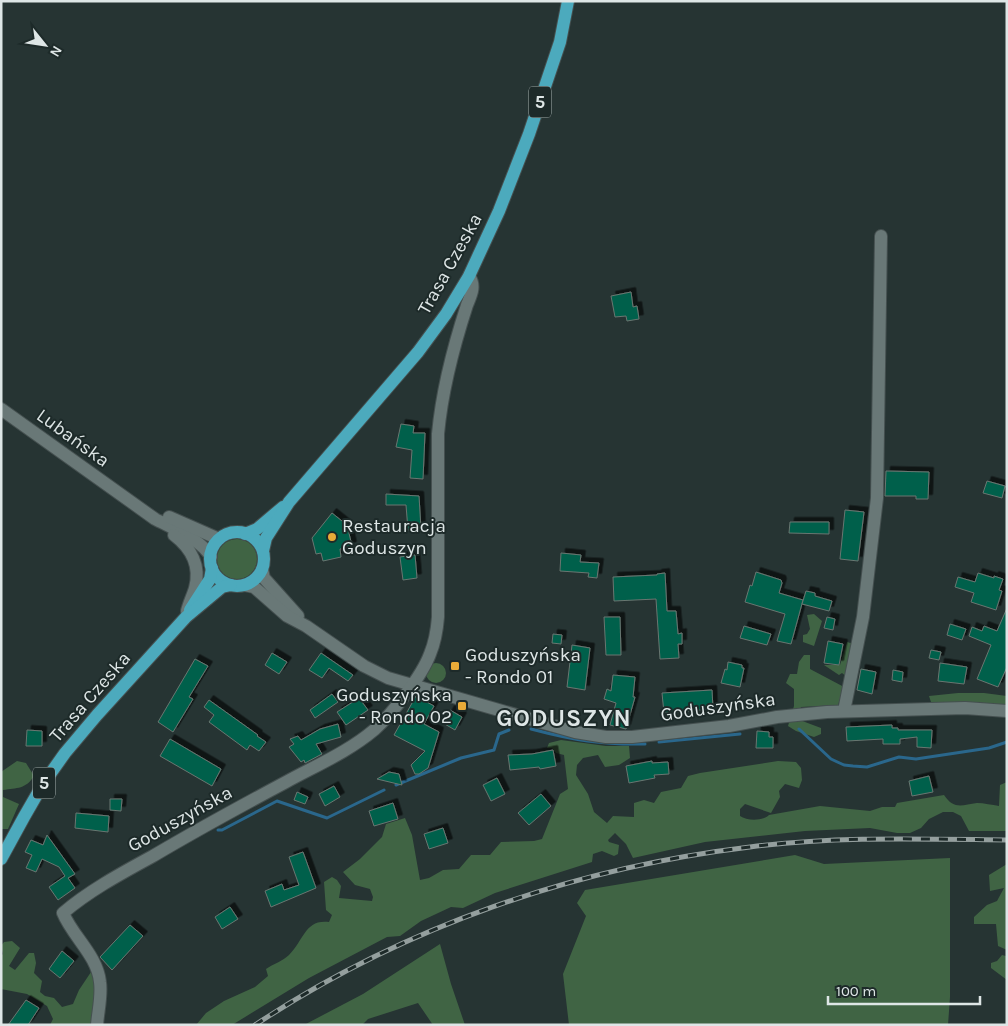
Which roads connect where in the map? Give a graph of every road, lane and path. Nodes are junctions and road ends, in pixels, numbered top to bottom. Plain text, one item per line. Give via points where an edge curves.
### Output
1 (568, 1) edge
2 (882, 236) dead end
3 (469, 276) junction
4 (1, 409) edge
5 (123, 496) junction
6 (289, 502) junction
7 (155, 519) junction
8 (245, 534) junction
9 (219, 540) junction
10 (262, 551) junction
11 (212, 563) junction
12 (262, 570) junction
13 (231, 585) junction
14 (244, 585) junction
15 (186, 617) junction
16 (306, 626) junction
17 (411, 686) junction
18 (844, 711) junction
19 (1007, 712) edge
20 (1, 859) edge
21 (97, 1025) edge

1 - 3 main road, Trasa Czeska / 5 via 560,42 529,134 499,212
2 - 18 street via 877,498 864,617
3 - 6 main road, Trasa Czeska / 5 via 424,345
3 - 17 street, Goduszyńska via 472,291 455,340 440,418 437,633 428,658
4 - 5 street, Lubańska
5 - 7 street, Lubańska
5 - 9 street, Lubańska
6 - 8 main road, Trasa Czeska / 5 via 257,529
6 - 10 main road, Trasa Czeska / 5 via 266,538
7 - 11 street, Lubańska via 206,550
7 - 15 street via 186,545 194,558 196,580
8 - 9 main road, 5 via 231,533
8 - 10 main road via 256,540
9 - 11 main road, 5 via 215,544
10 - 12 main road, 5
11 - 13 main road via 220,579
11 - 15 main road, Trasa Czeska / 5 via 210,579
12 - 14 main road
12 - 16 street, Goduszyńska via 264,578
13 - 14 main road, 5
13 - 15 main road, Trasa Czeska / 5 via 222,586
14 - 16 street, Goduszyńska via 254,587 287,616
15 - 20 main road, Trasa Czeska / 5 via 65,753 36,796
16 - 17 street, Goduszyńska via 376,673
17 - 18 street, Goduszyńska via 575,732 606,737 632,737
17 - 21 street, Goduszyńska via 388,716 363,738 122,873 63,913 99,973 101,988
18 - 19 street, Goduszyńska via 965,708

